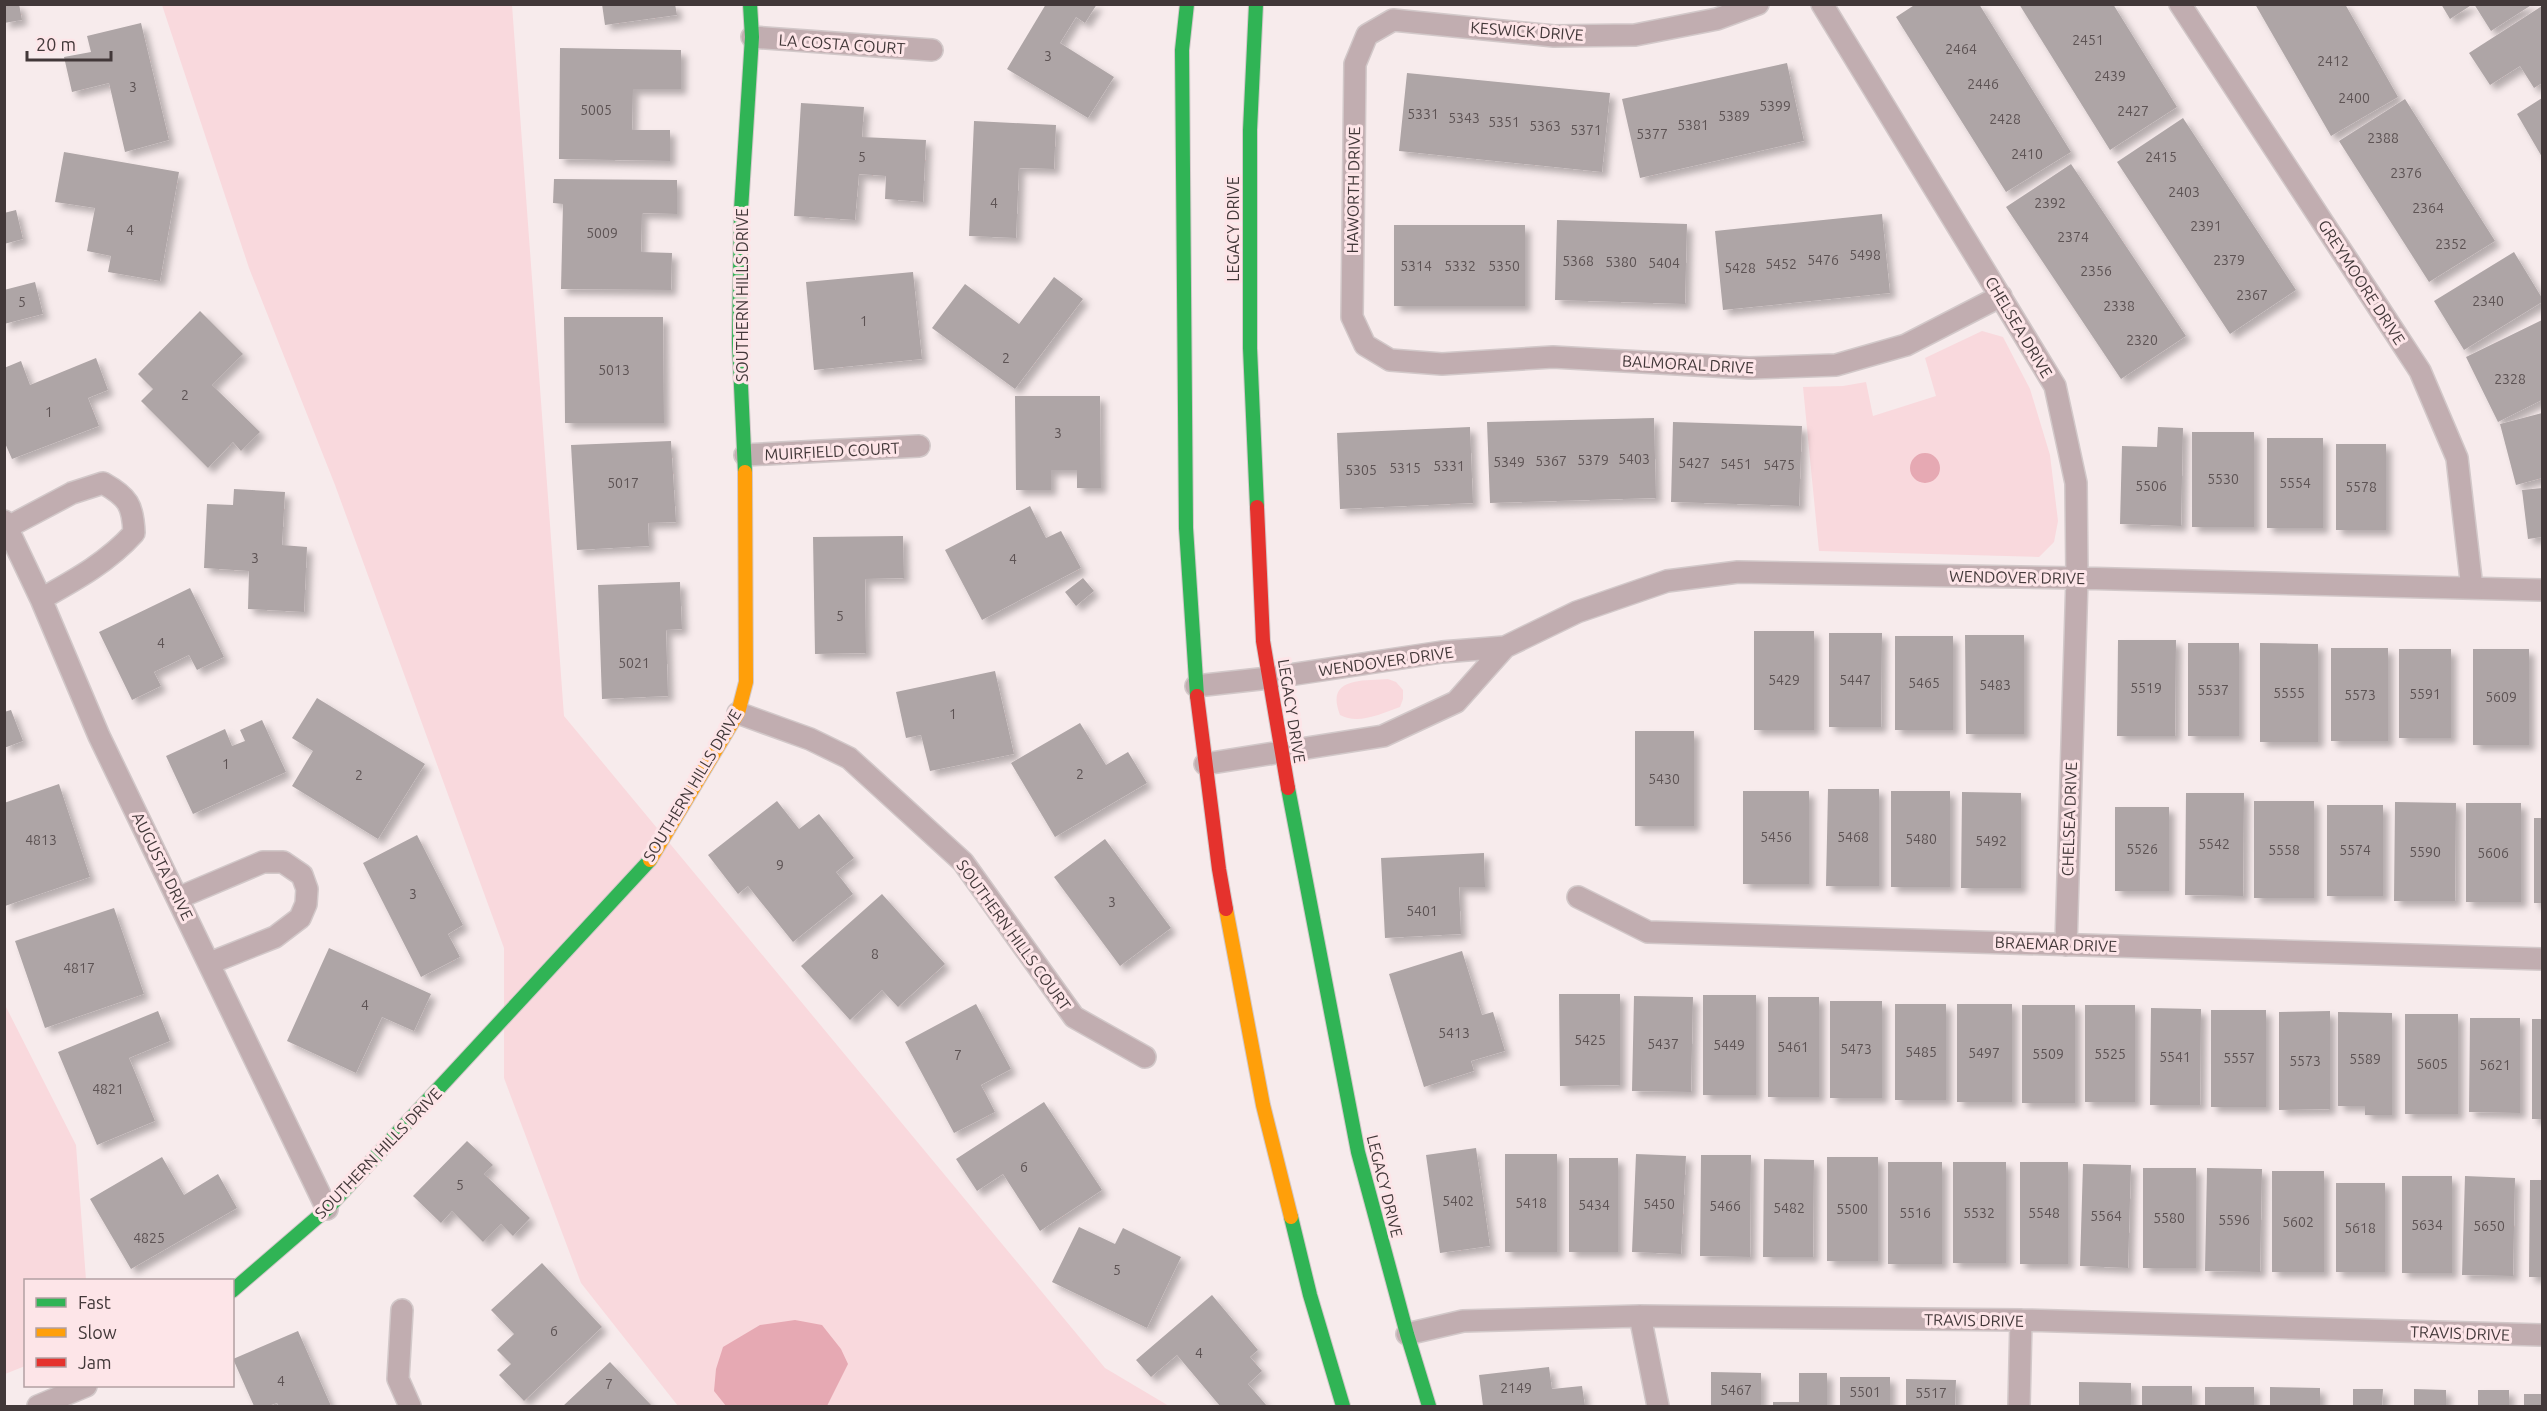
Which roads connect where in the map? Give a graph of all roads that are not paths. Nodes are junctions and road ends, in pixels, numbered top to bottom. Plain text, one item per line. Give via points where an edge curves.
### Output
1 (750, 4) edge
2 (1187, 4) edge
3 (1256, 4) edge
4 (1758, 4) edge
5 (1822, 4) edge
6 (2180, 4) edge
7 (1367, 34) joint
8 (752, 37) junction
9 (932, 50) dead end
10 (2001, 296) junction
11 (1365, 345) joint
12 (919, 446) dead end
13 (745, 455) junction
14 (6, 524) edge
15 (2078, 578) junction
16 (2472, 588) junction
17 (2542, 590) edge
18 (41, 599) junction
19 (1505, 647) junction
20 (1269, 678) junction
21 (1196, 686) junction
22 (738, 713) junction
23 (1281, 751) junction
24 (1205, 764) junction
25 (1578, 897) dead end
26 (178, 898) junction
27 (2066, 945) junction
28 (2542, 959) edge
29 (210, 963) junction
30 (1144, 1057) dead end
31 (327, 1209) junction
32 (234, 1289) edge
33 (402, 1310) dead end
34 (1640, 1316) junction
35 (2021, 1320) junction
36 (1407, 1334) junction
37 (2542, 1335) edge
38 (84, 1387) edge
39 (38, 1407) edge
40 (410, 1407) edge
41 (1343, 1407) edge
42 (1429, 1407) edge
43 (1658, 1407) edge
44 (2019, 1407) edge

1 - 8 main road, SOUTHERN HILLS DRIVE
2 - 21 main road via 1182,50 1186,528
3 - 20 main road, LEGACY DRIVE via 1250,130 1250,348 1263,641
4 - 7 street, KESWICK DRIVE via 1717,19 1635,34 1554,36 1393,20
5 - 10 street, CHELSEA DRIVE
6 - 16 street, GREYMOORE DRIVE via 2420,371 2457,458
7 - 11 street, HAWORTH DRIVE via 1355,64 1352,318
8 - 9 street, LA COSTA COURT
8 - 13 main road, SOUTHERN HILLS DRIVE via 741,210 739,343
10 - 11 street, BALMORAL DRIVE via 1906,345 1836,365 1749,368 1553,357 1442,364 1390,360
10 - 15 street, CHELSEA DRIVE via 2055,386 2076,483
12 - 13 street, MUIRFIELD COURT
13 - 22 main road, SOUTHERN HILLS DRIVE via 746,682
14 - 18 street, AUGUSTA DRIVE
14 - 18 street via 103,483 121,493 133,513 134,533 119,550
15 - 16 street, WENDOVER DRIVE
15 - 19 street, WENDOVER DRIVE via 1738,572 1667,581 1577,612
15 - 27 street, CHELSEA DRIVE
16 - 17 street, WENDOVER DRIVE
18 - 26 street, AUGUSTA DRIVE via 99,736
19 - 20 street, WENDOVER DRIVE via 1380,660
19 - 23 street, WENDOVER DRIVE via 1456,702 1383,736
20 - 21 street, WENDOVER DRIVE
20 - 23 main road, LEGACY DRIVE
21 - 24 main road
22 - 30 street, SOUTHERN HILLS COURT via 849,758 963,862 1074,1017
22 - 31 main road, SOUTHERN HILLS DRIVE via 653,857
23 - 24 street, WENDOVER DRIVE
23 - 36 main road, LEGACY DRIVE via 1358,1152
24 - 41 main road via 1219,869 1263,1105 1310,1295
25 - 27 street, BRAEMAR DRIVE via 1648,932
26 - 29 street, AUGUSTA DRIVE
26 - 29 street via 263,862 283,862 302,875 307,889 300,918 275,937
27 - 28 street, BRAEMAR DRIVE
29 - 31 street, AUGUSTA DRIVE
31 - 32 main road, SOUTHERN HILLS DRIVE
33 - 40 street via 398,1379
34 - 35 street, TRAVIS DRIVE
34 - 36 street, TRAVIS DRIVE via 1463,1321
34 - 43 street
35 - 37 street, TRAVIS DRIVE
35 - 44 street
36 - 42 main road, LEGACY DRIVE
38 - 39 street

